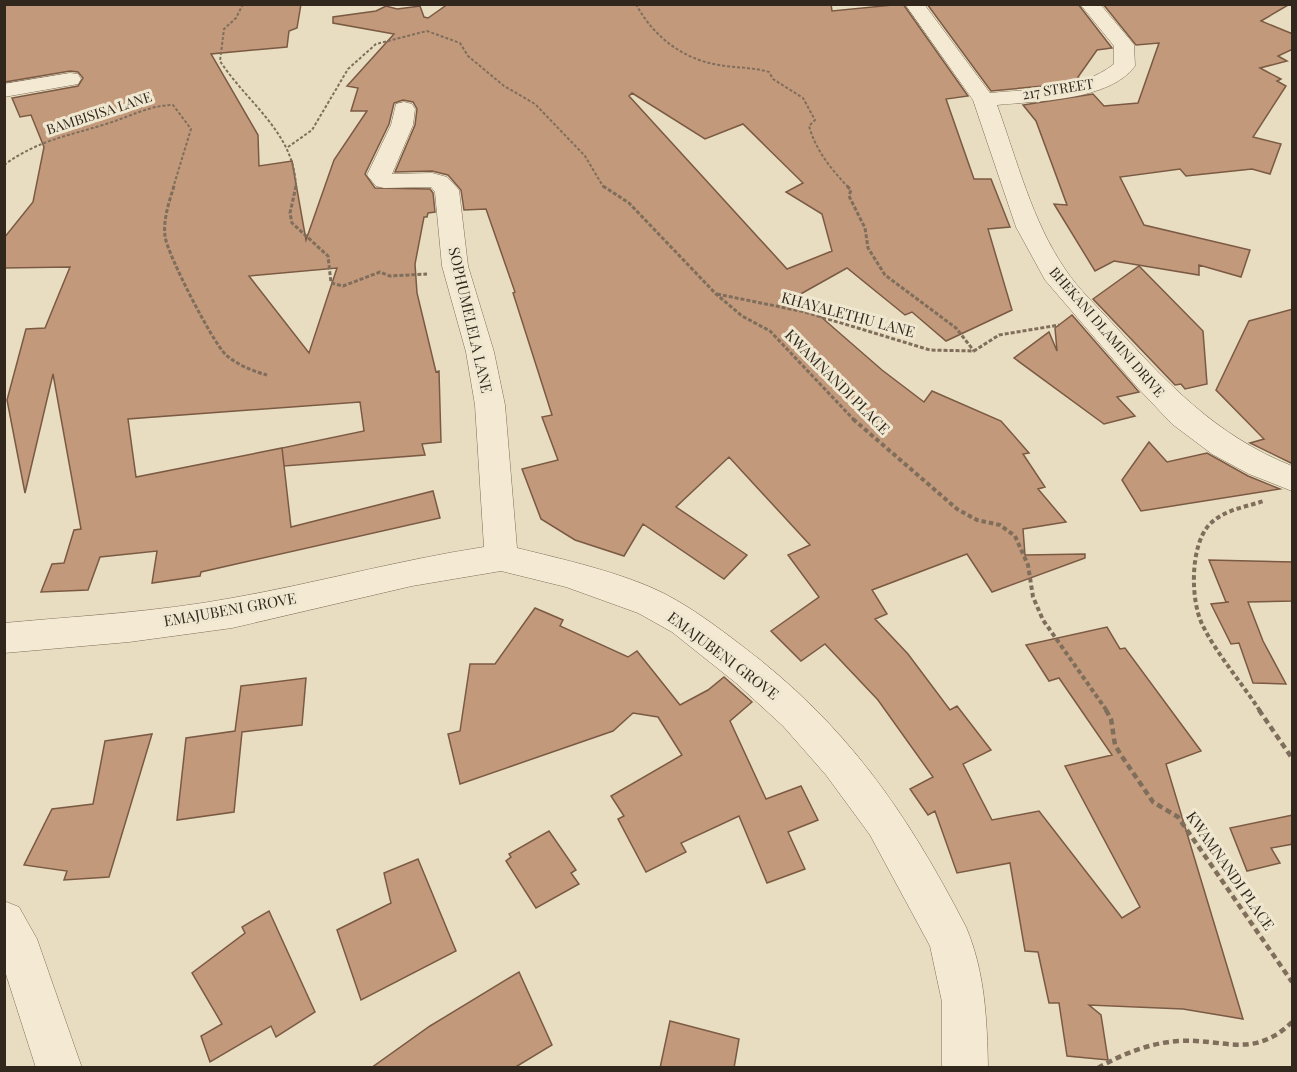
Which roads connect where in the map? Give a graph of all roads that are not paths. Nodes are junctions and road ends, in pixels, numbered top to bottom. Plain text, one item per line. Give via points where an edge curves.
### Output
1 (914, 4) edge
2 (1089, 4) edge
3 (70, 79) dead end
4 (4, 91) edge
5 (984, 100) junction
6 (404, 109) dead end
7 (1293, 479) edge
8 (501, 558) junction
9 (4, 638) edge
10 (4, 922) edge
11 (59, 1068) edge
12 (965, 1068) edge

1 - 5 street, BHEKANI DLAMINI DRIVE
2 - 5 street, 217 STREET via 1124,45 1124,66 1117,74 1075,89
3 - 4 street
5 - 7 street, BHEKANI DLAMINI DRIVE via 1029,227 1054,274 1183,416 1223,446
6 - 8 street, SOPHUMELELA LANE via 402,125 379,175 384,181 432,180 447,190 457,273 480,352 490,405
8 - 9 street, EMAJUBENI GROVE via 412,572 232,613
8 - 12 street, EMAJUBENI GROVE via 579,577 650,603 684,622 796,714 840,762 884,821 951,942 964,1002
10 - 11 street via 22,954

